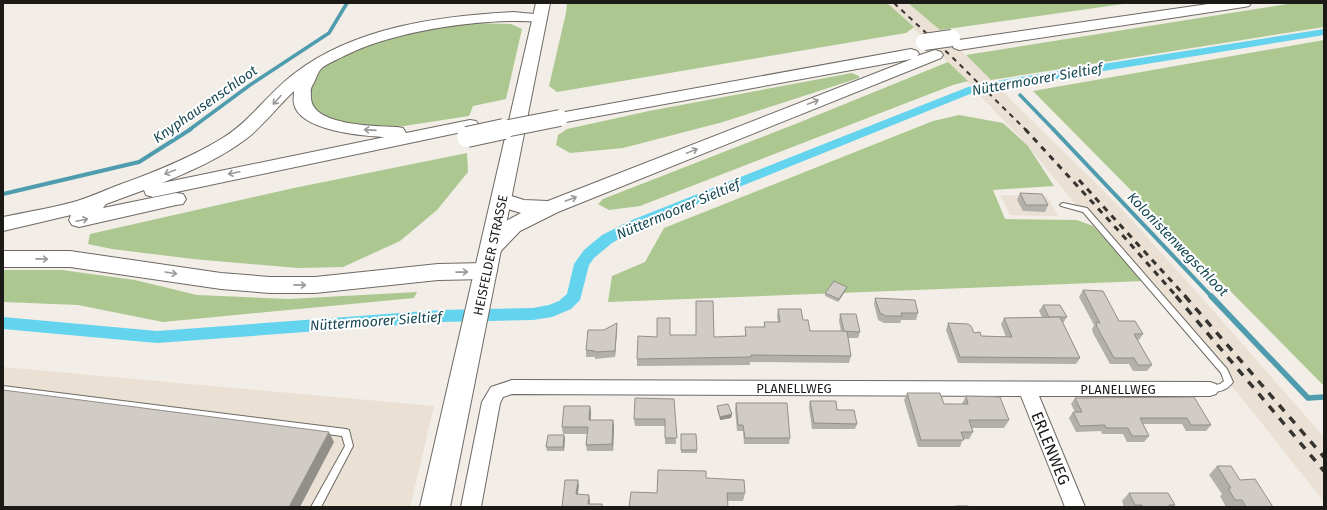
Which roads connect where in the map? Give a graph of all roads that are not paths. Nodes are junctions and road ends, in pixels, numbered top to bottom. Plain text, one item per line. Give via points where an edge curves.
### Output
1 (538, 3) edge
2 (543, 3) edge
3 (1186, 3) edge
4 (1244, 3) edge
5 (505, 16) junction
6 (463, 21) junction
7 (539, 23) junction
8 (941, 46) junction
9 (316, 66) junction
10 (469, 131) junction
11 (437, 132) junction
12 (502, 199) junction
13 (1063, 205) dead end
14 (83, 206) junction
15 (551, 207) junction
16 (3, 224) edge
17 (3, 237) edge
18 (491, 248) junction
19 (3, 259) edge
20 (486, 271) junction
21 (3, 389) edge
22 (1027, 389) junction
23 (1210, 389) joint
24 (316, 507) edge
25 (435, 507) edge
26 (471, 507) edge
27 (1075, 507) edge

1 - 5 main road
2 - 7 main road, HEISFELDER STRASSE
3 - 8 main road
4 - 8 main road
5 - 6 main road
5 - 7 main road
6 - 7 main road
6 - 9 main road via 421,26 382,36 345,50
7 - 12 main road, HEISFELDER STRASSE
8 - 10 main road, bridge via 562,112
15 -> 8 main road
11 -> 9 main road via 352,129 318,119 306,110 300,96 302,85
9 -> 14 main road via 300,76 258,119 209,155
10 - 11 main road
17 -> 10 main road
11 -> 14 main road
12 - 15 main road via 517,207
12 - 18 main road, HEISFELDER STRASSE
13 - 23 lane via 1085,210 1224,371 1229,382 1222,388
14 - 16 main road
15 - 18 main road via 513,226
18 - 20 main road, HEISFELDER STRASSE
19 -> 20 main road via 70,259 221,281 270,285 315,285 438,272
20 - 25 main road, HEISFELDER STRASSE
21 - 24 lane via 346,433 349,446
22 - 23 street, PLANELLWEG
22 - 26 street, PLANELLWEG via 504,388 497,392 491,402
22 - 27 street, ERLENWEG

